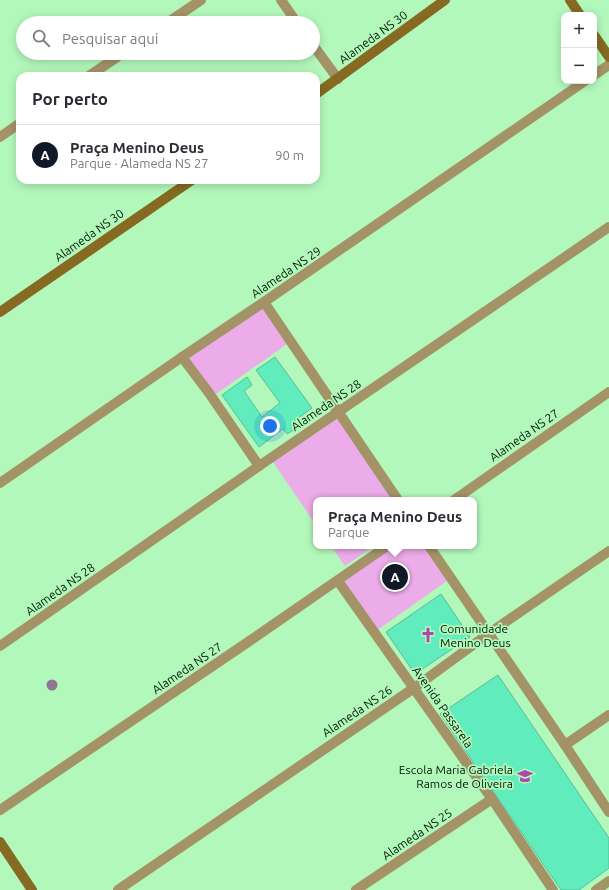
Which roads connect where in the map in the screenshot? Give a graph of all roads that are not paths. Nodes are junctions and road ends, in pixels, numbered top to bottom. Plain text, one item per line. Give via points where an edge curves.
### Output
1 (201, 0) edge
2 (281, 0) edge
3 (445, 0) edge
4 (570, 0) edge
5 (578, 12) edge
6 (177, 16) edge
7 (292, 16) edge
8 (597, 40) edge
9 (320, 55) edge
10 (609, 58) edge
11 (113, 60) edge
12 (609, 65) edge
13 (95, 72) edge
14 (597, 73) edge
15 (338, 79) junction
16 (581, 84) edge
17 (320, 91) edge
18 (16, 126) edge
19 (0, 137) edge
20 (186, 184) edge
21 (609, 227) edge
22 (264, 302) junction
23 (0, 312) edge
24 (182, 357) junction
25 (609, 392) edge
26 (338, 412) junction
27 (259, 466) junction
28 (0, 483) edge
29 (396, 497) edge
30 (458, 497) edge
31 (383, 549) edge
32 (431, 549) edge
33 (609, 551) edge
34 (338, 580) junction
35 (488, 634) junction
36 (0, 646) edge
37 (414, 688) junction
38 (609, 714) edge
39 (565, 745) junction
40 (492, 799) junction
41 (0, 810) edge
42 (609, 812) edge
43 (0, 842) edge
44 (609, 881) edge
45 (32, 890) edge
46 (118, 890) edge
47 (356, 890) edge
48 (553, 890) edge
49 (596, 890) edge

1 - 6 street
2 - 7 street
3 - 15 street, Alameda NS 30
4 - 5 street
8 - 10 street
9 - 15 street
11 - 13 street
12 - 14 street
15 - 17 street, Alameda NS 30
16 - 22 street, Alameda NS 29
18 - 19 street
20 - 23 street, Alameda NS 30
21 - 26 street, Alameda NS 28
22 - 24 street, Alameda NS 29
22 - 26 street
24 - 27 street
24 - 28 street, Alameda NS 29
25 - 30 street, Alameda NS 27
26 - 27 street, Alameda NS 28
26 - 29 street
27 - 36 street, Alameda NS 28
31 - 34 street, Alameda NS 27
32 - 35 street
33 - 35 street, Alameda NS 26
34 - 37 street, Avenida Passarela
34 - 41 street, Alameda NS 27
35 - 37 street, Alameda NS 26
35 - 39 street
37 - 40 street, Avenida Passarela
37 - 46 street, Alameda NS 26
38 - 39 street
39 - 42 street
40 - 47 street, Alameda NS 25
40 - 48 street, Avenida Passarela
43 - 45 street
44 - 49 street

